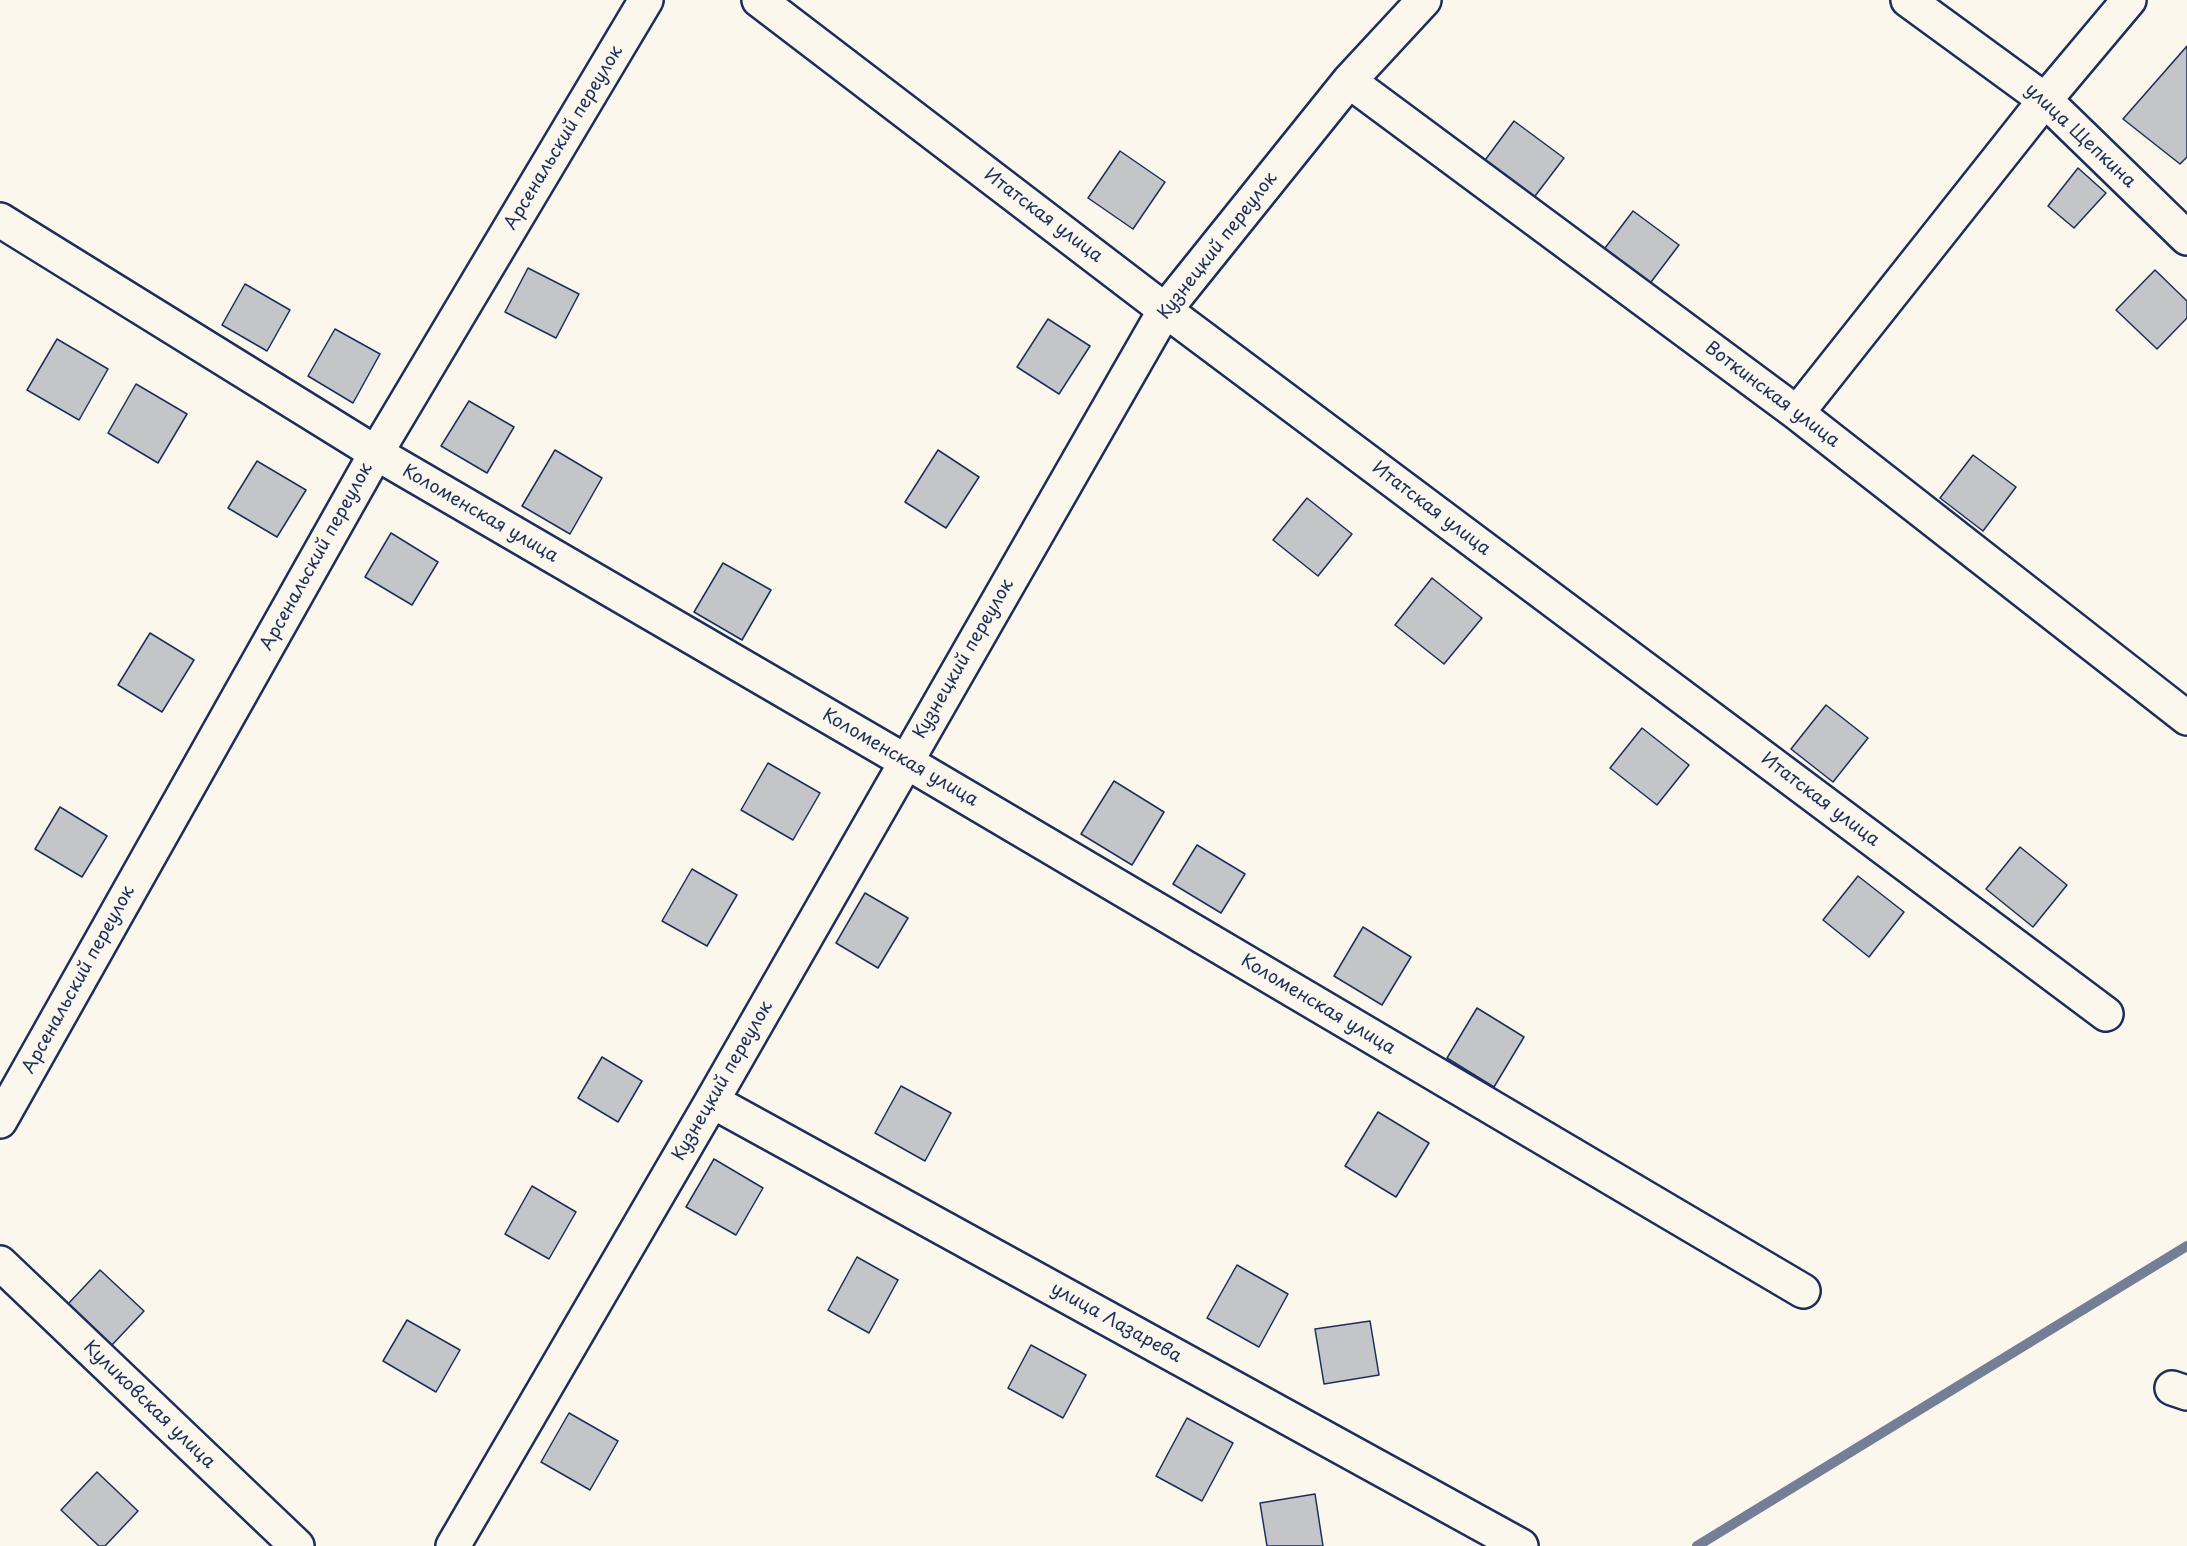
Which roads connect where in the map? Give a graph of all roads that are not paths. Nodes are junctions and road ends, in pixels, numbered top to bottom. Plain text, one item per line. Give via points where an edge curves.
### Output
1 (646, 0) edge
2 (759, 0) edge
3 (1424, 0) edge
4 (1908, 0) edge
5 (2129, 0) edge
6 (1349, 81) junction
7 (2045, 100) junction
8 (0, 220) edge
9 (2187, 238) edge
10 (1165, 309) junction
11 (1797, 413) junction
12 (376, 453) junction
13 (2187, 718) edge
14 (905, 761) junction
15 (2106, 1014) dead end
16 (712, 1101) junction
17 (0, 1121) edge
18 (0, 1263) edge
19 (1803, 1291) dead end
20 (297, 1546) edge
21 (453, 1546) edge
22 (1521, 1546) edge

1 - 12 street, Арсенальский переулок
2 - 10 street, Итатская улица
3 - 6 street, Кузнецкий переулок
4 - 7 street, улица Щепкина
5 - 7 street
6 - 10 street, Кузнецкий переулок
6 - 11 street, Воткинская улица
7 - 9 street, улица Щепкина
7 - 11 street
8 - 12 street, Коломенская улица
10 - 14 street, Кузнецкий переулок
10 - 15 street, Итатская улица
11 - 13 street, Воткинская улица
12 - 14 street, Коломенская улица
12 - 17 street, Арсенальский переулок
14 - 16 street, Кузнецкий переулок
14 - 19 street, Коломенская улица
16 - 21 street, Кузнецкий переулок
16 - 22 street, улица Лазарева
18 - 20 street, Куликовская улица

